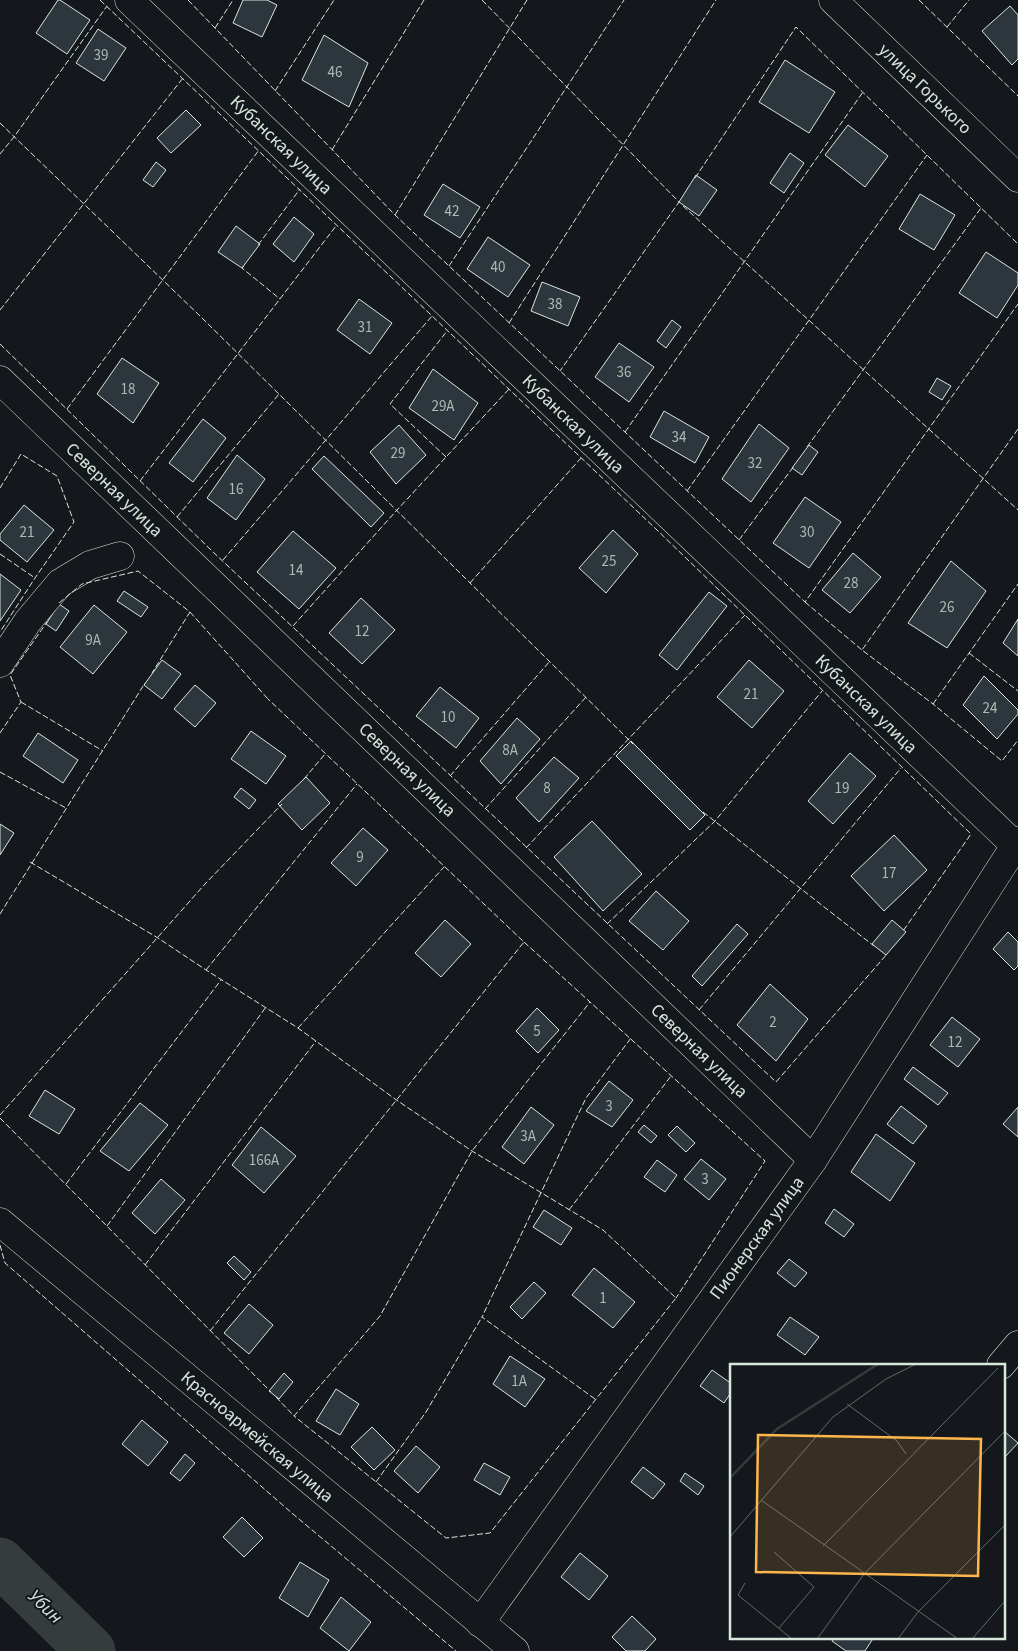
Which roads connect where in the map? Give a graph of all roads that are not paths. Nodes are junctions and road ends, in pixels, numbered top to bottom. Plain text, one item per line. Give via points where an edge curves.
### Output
1 (129, 0) edge
2 (833, 0) edge
3 (1018, 178) edge
4 (0, 380) edge
5 (120, 556) dead end
6 (0, 663) edge
7 (1017, 845) edge
8 (813, 1160) junction
9 (0, 1222) edge
10 (1018, 1344) edge
11 (1002, 1364) edge
12 (480, 1623) junction
13 (515, 1651) edge

1 - 7 street, Кубанская улица
2 - 3 street, улица Горького
4 - 8 street, Северная улица
5 - 6 street via 90,565 60,583 28,621
7 - 8 street, Пионерская улица
8 - 12 street, Пионерская улица
9 - 12 street, Красноармейская улица
10 - 11 street
12 - 13 street, Красноармейская улица

